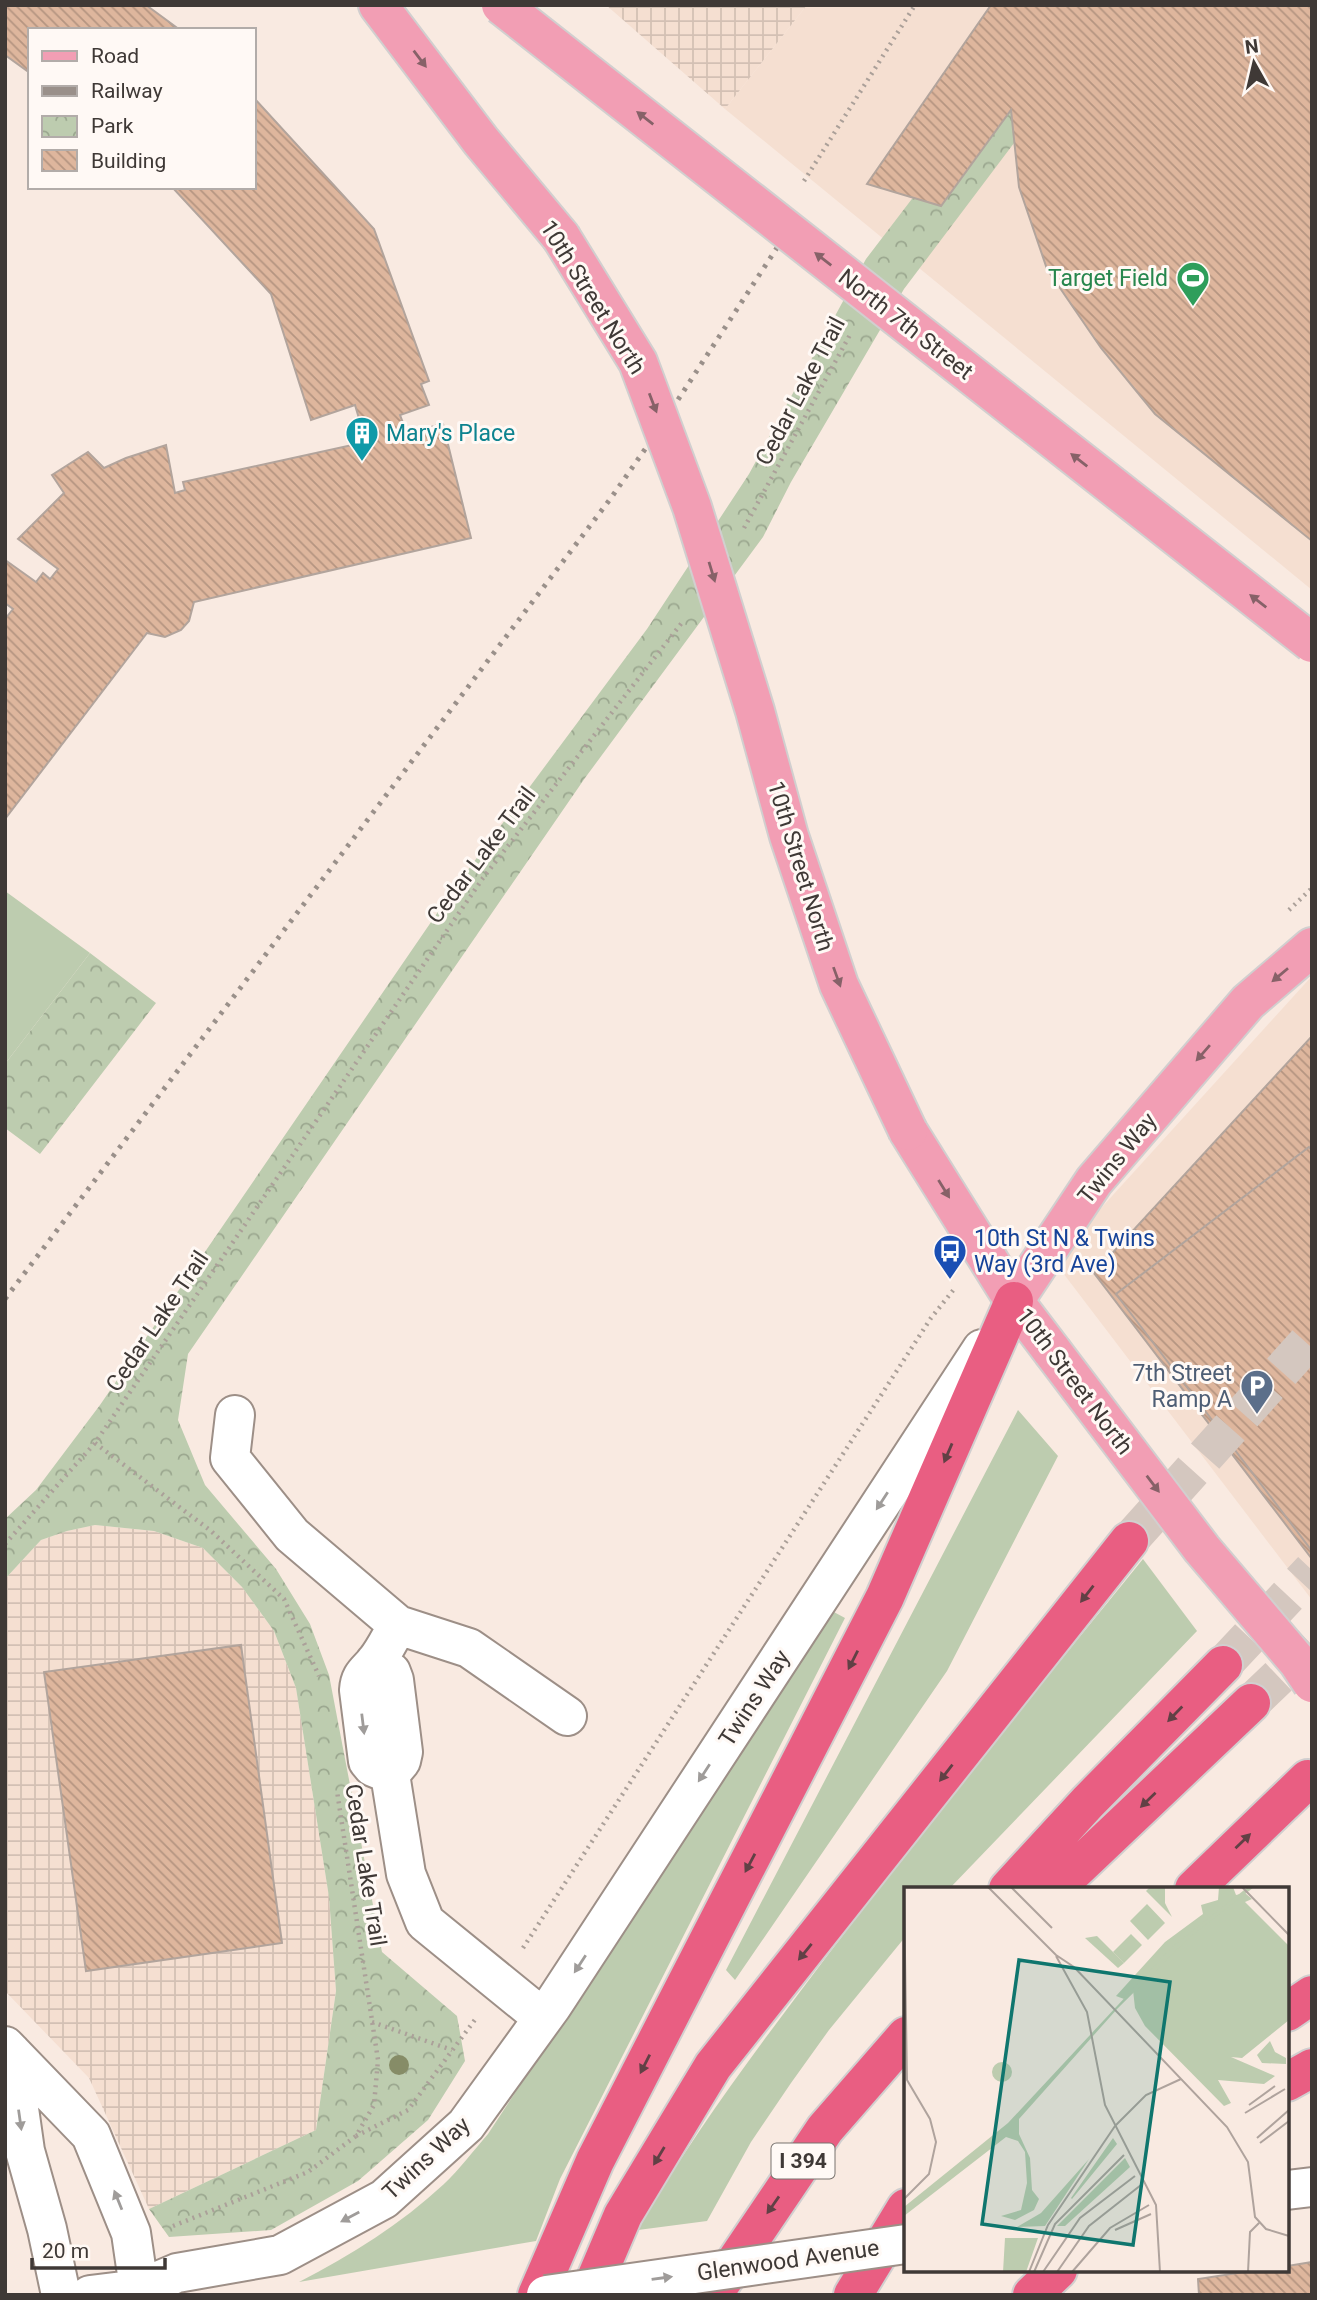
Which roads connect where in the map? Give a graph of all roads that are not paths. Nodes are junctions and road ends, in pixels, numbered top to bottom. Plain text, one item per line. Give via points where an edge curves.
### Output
1 (378, 5) edge
2 (501, 5) edge
3 (1312, 643) edge
4 (1312, 947) edge
5 (1014, 1301) junction
6 (235, 1415) dead end
7 (1129, 1541) tunnel mouth
8 (398, 1625) junction
9 (1223, 1665) tunnel mouth
10 (1312, 1683) edge
11 (1251, 1703) tunnel mouth
12 (567, 1716) dead end
13 (1308, 1779) dead end
14 (1010, 1887) edge
15 (1057, 1887) edge
16 (1196, 1887) edge
17 (1312, 1995) edge
18 (1289, 2011) edge
19 (904, 2012) edge
20 (543, 2018) junction
21 (904, 2038) edge
22 (8, 2049) edge
23 (1312, 2068) edge
24 (1289, 2081) edge
25 (825, 2129) junction
26 (1312, 2187) edge
27 (1289, 2190) edge
28 (904, 2211) edge
29 (904, 2244) edge
30 (1021, 2272) edge
31 (1056, 2272) edge
32 (140, 2292) edge
33 (61, 2295) edge
34 (90, 2295) edge
35 (537, 2295) edge
36 (546, 2295) edge
37 (589, 2295) edge
38 (713, 2295) edge
39 (853, 2295) edge
40 (1003, 2295) edge
41 (1032, 2295) edge

1 -> 5 main road, 10th Street North, bridge via 561,237 638,362 692,507 789,836 839,985 908,1131
3 -> 2 main road, North 7th Street, bridge
4 -> 5 main road, Twins Way via 1248,1002 1094,1181
5 -> 10 main road, 10th Street North, bridge via 1202,1549
5 -> 20 street, Twins Way
5 -> 35 highway via 885,1597 595,2161
6 - 8 street via 230,1458 292,1535
7 -> 37 highway via 713,2066 623,2215
8 - 12 street via 469,1648
8 - 20 street via 360,1679 359,1690 368,1761 390,1773 406,1874 425,1922
9 -> 14 highway
11 -> 15 highway
16 -> 13 highway
17 - 18 highway
19 - 25 highway
20 -> 32 street, Twins Way via 466,2125 384,2199 280,2255 177,2273
21 - 25 highway, I 394
32 -> 22 street via 131,2233 91,2135
22 -> 33 street via 25,2151
23 - 24 highway
25 -> 38 highway, I 394
26 - 27 street
28 - 39 highway
36 -> 29 street, Glenwood Avenue, bridge
30 - 40 highway
31 - 41 highway
32 - 34 street, Twins Way

